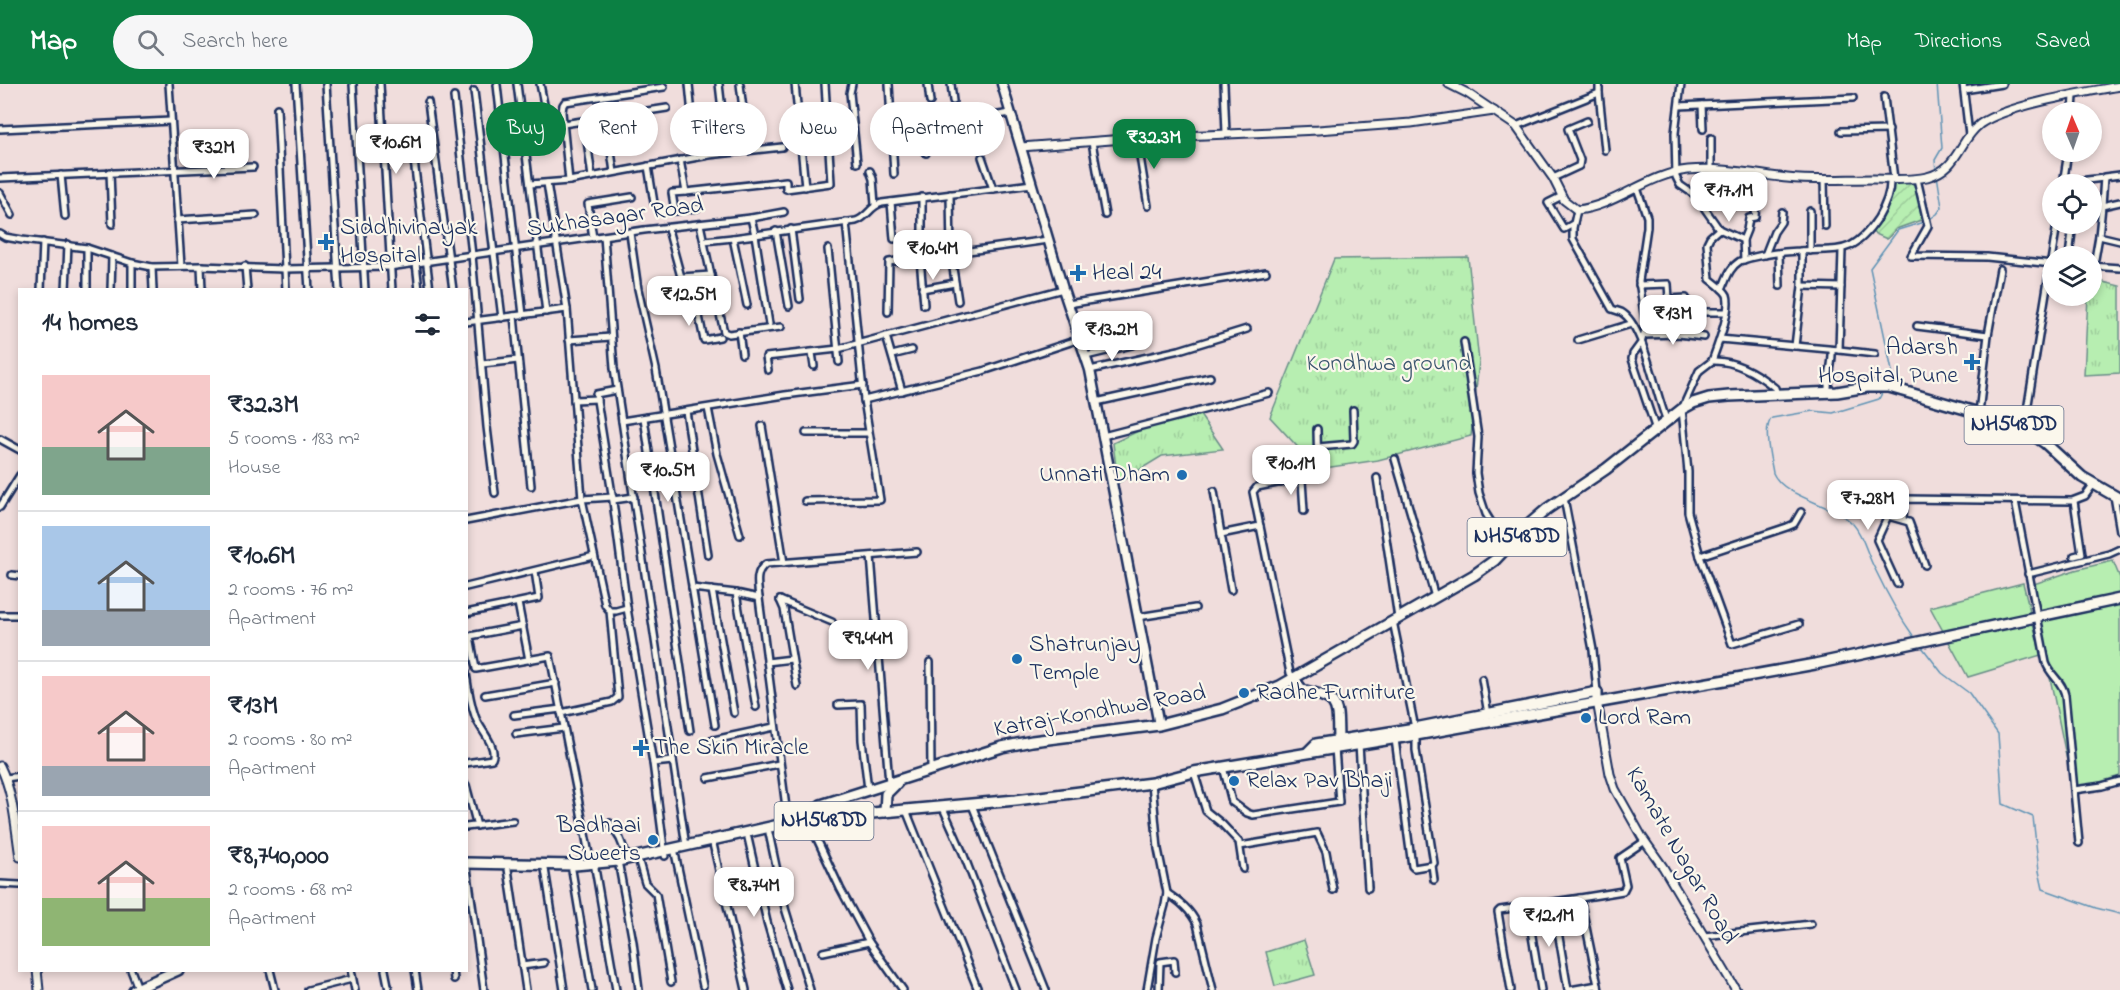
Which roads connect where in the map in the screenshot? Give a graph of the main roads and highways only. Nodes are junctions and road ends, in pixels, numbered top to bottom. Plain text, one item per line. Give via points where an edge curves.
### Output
1 (1002, 84) edge
2 (2117, 497) edge
3 (2120, 599) edge
4 (1293, 678) junction
5 (1597, 697) junction
6 (1159, 725) junction
7 (1416, 732) junction
8 (1337, 744) junction
9 (899, 780) junction
10 (885, 812) junction
11 (808, 819) junction
12 (668, 853) junction
13 (468, 866) edge
14 (468, 866) edge
15 (593, 866) junction
16 (174, 972) edge
17 (184, 972) edge
18 (140, 989) edge

1 - 6 main road via 1090,370
2 - 4 highway, Katraj-Kondhwa Road / NH548DD via 2093,484 2024,429 1888,387 1708,398 1682,409 1526,526 1495,560 1474,575
3 - 5 highway via 1815,664
4 - 6 highway, Katraj-Kondhwa Road / NH548DD via 1222,710
4 - 8 highway via 1302,690 1320,694 1337,707
5 - 7 highway
5 - 7 highway via 1488,714
6 - 9 highway, Katraj-Kondhwa Road via 1012,745
7 - 8 highway
7 - 8 highway via 1395,739
8 - 10 highway, NH548DD via 1106,790
9 - 10 highway via 886,794
9 - 11 highway, Katraj-Kondhwa Road via 821,805
10 - 11 highway, NH548DD
11 - 12 highway, Katraj-Kondhwa Road / NH548DD
11 - 12 highway, NH548DD via 769,833
12 - 15 highway, Katraj-Kondhwa Road / NH548DD
12 - 15 highway, NH548DD via 619,866
13 - 15 highway, Katraj-Kondhwa Road / NH548DD
14 - 15 highway, NH548DD via 572,870
16 - 18 highway
17 - 18 highway

